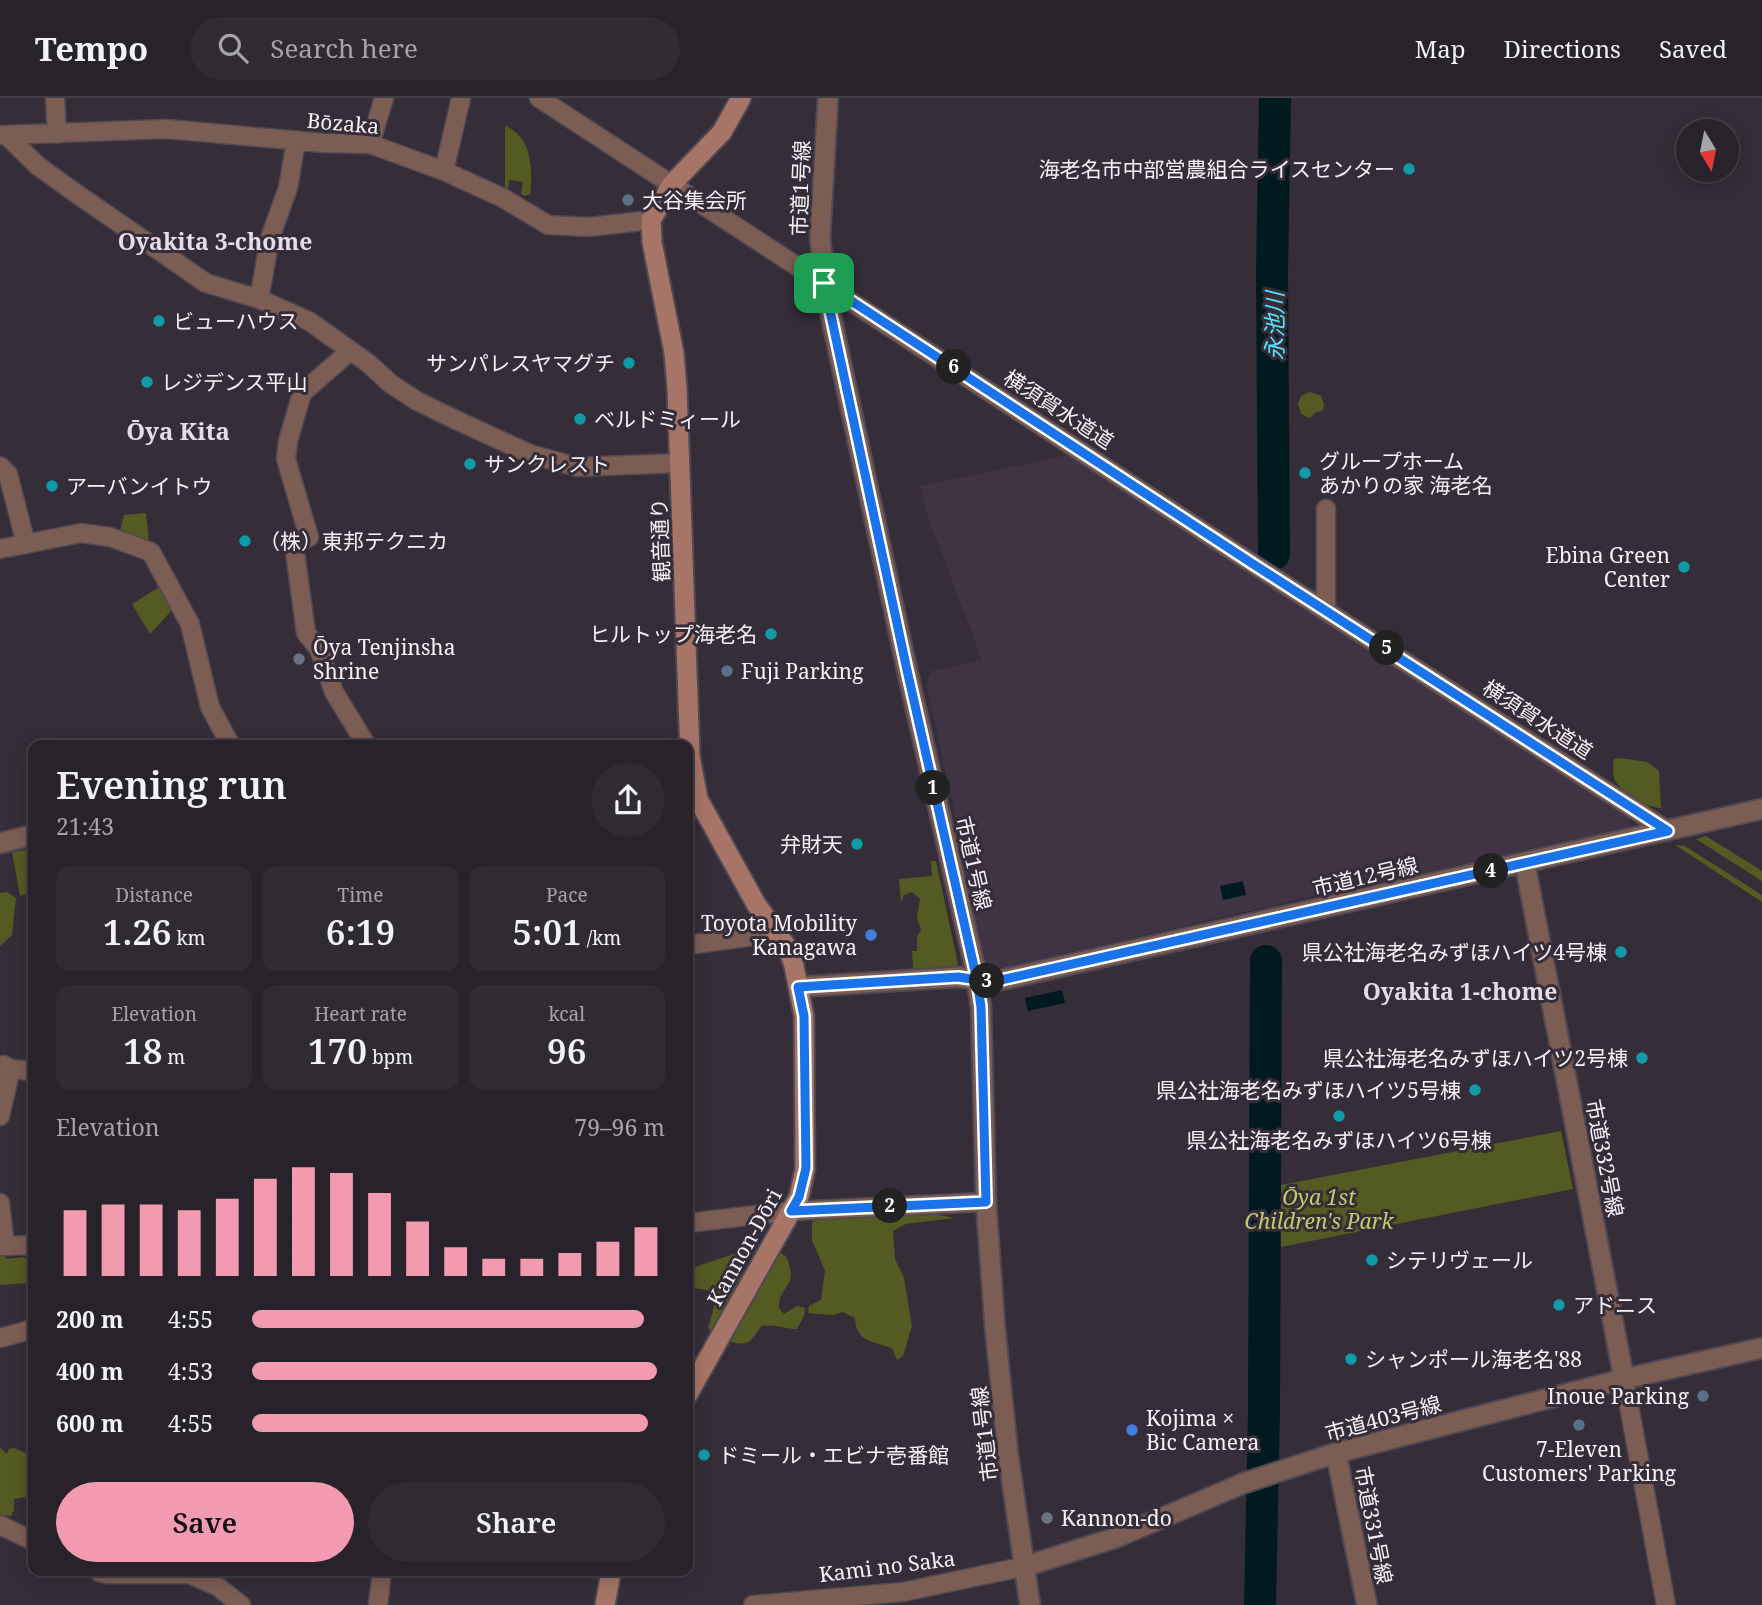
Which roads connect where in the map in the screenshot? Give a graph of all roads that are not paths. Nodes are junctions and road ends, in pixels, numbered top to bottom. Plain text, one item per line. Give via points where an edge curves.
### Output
1 (55, 98) edge
2 (384, 98) edge
3 (461, 98) edge
4 (540, 98) edge
5 (741, 98) edge
6 (828, 98) edge
7 (57, 134) junction
8 (3, 135) edge
9 (296, 141) junction
10 (370, 144) junction
11 (444, 172) junction
12 (672, 184) junction
13 (651, 220) junction
14 (824, 283) junction
15 (259, 299) junction
16 (350, 351) junction
17 (680, 463) junction
18 (0, 466) edge
19 (1326, 509) dead end
20 (26, 544) junction
21 (0, 549) edge
22 (1326, 609) junction
23 (228, 740) edge
24 (363, 740) edge
25 (689, 740) edge
26 (693, 799) edge
27 (1762, 809) edge
28 (1668, 831) junction
29 (28, 836) edge
30 (0, 844) edge
31 (1525, 864) junction
32 (776, 933) junction
33 (693, 945) edge
34 (977, 980) junction
35 (798, 987) junction
36 (5, 1066) edge
37 (28, 1070) edge
38 (0, 1116) edge
39 (986, 1202) junction
40 (0, 1203) edge
41 (791, 1211) junction
42 (693, 1222) edge
43 (28, 1245) edge
44 (3, 1246) edge
45 (28, 1330) edge
46 (0, 1338) edge
47 (1762, 1348) edge
48 (1625, 1379) junction
49 (693, 1385) edge
50 (1336, 1453) junction
51 (0, 1525) edge
52 (28, 1539) edge
53 (1026, 1566) junction
54 (194, 1576) edge
55 (382, 1576) edge
56 (610, 1576) edge
57 (818, 1601) edge
58 (241, 1605) edge
59 (378, 1605) edge
60 (605, 1605) edge
61 (753, 1605) edge
62 (1030, 1605) edge
63 (1367, 1605) edge
64 (1666, 1605) edge

1 - 7 street
2 - 10 street
3 - 11 street
4 - 12 street, 横須賀水道道
5 - 12 main road via 722,132
6 - 14 street, 市道1号線 via 820,237
7 - 8 street, Bōzaka
7 - 9 street, Bōzaka via 167,129
8 - 15 street via 38,166 206,283
9 - 10 street, Bōzaka
9 - 15 street
10 - 11 street, Bōzaka
11 - 13 street, Bōzaka via 503,198 548,225 589,227
12 - 13 main road
12 - 14 street, 横須賀水道道
13 - 17 main road, 観音通り via 674,353
14 - 22 street, 横須賀水道道
14 - 34 street, 市道1号線
15 - 16 street via 309,321
16 - 17 street via 417,401 530,454 577,467
16 - 24 street via 302,393 286,459 309,537 294,545 306,633 319,649 334,692
17 - 25 main road, 観音通り
18 - 20 street via 8,474
19 - 22 street
20 - 21 street
20 - 23 street via 81,533 110,537 151,552 190,624 210,707
22 - 28 street, 横須賀水道道
26 - 32 main road, 観音通り
27 - 28 street, 市道12号線
28 - 31 street, 市道12号線
29 - 30 street
31 - 34 street, 市道12号線 via 992,982
31 - 48 street, 市道332号線
32 - 33 street
32 - 35 main road, 観音通り via 789,950
34 - 35 street, 市道12号線 via 958,977
34 - 39 street, 市道1号線
35 - 41 main road, Kannon-Dōri via 804,1016 806,1168
36 - 37 street
36 - 38 street
39 - 41 street
39 - 53 street, 市道1号線 via 1008,1454
40 - 44 street
41 - 42 street
41 - 49 main road, Kannon-Dōri
43 - 44 street
45 - 46 street
47 - 48 street, 市道403号線
48 - 50 street, 市道403号線
48 - 64 street
50 - 53 street, 市道403号線 via 1244,1483 1115,1538
50 - 63 street, 市道331号線
51 - 52 street
53 - 57 street, Kami no Saka via 903,1592
53 - 62 street, 市道1号線
54 - 58 street via 217,1586
55 - 59 street
56 - 60 main road
57 - 61 street, Kami no Saka

